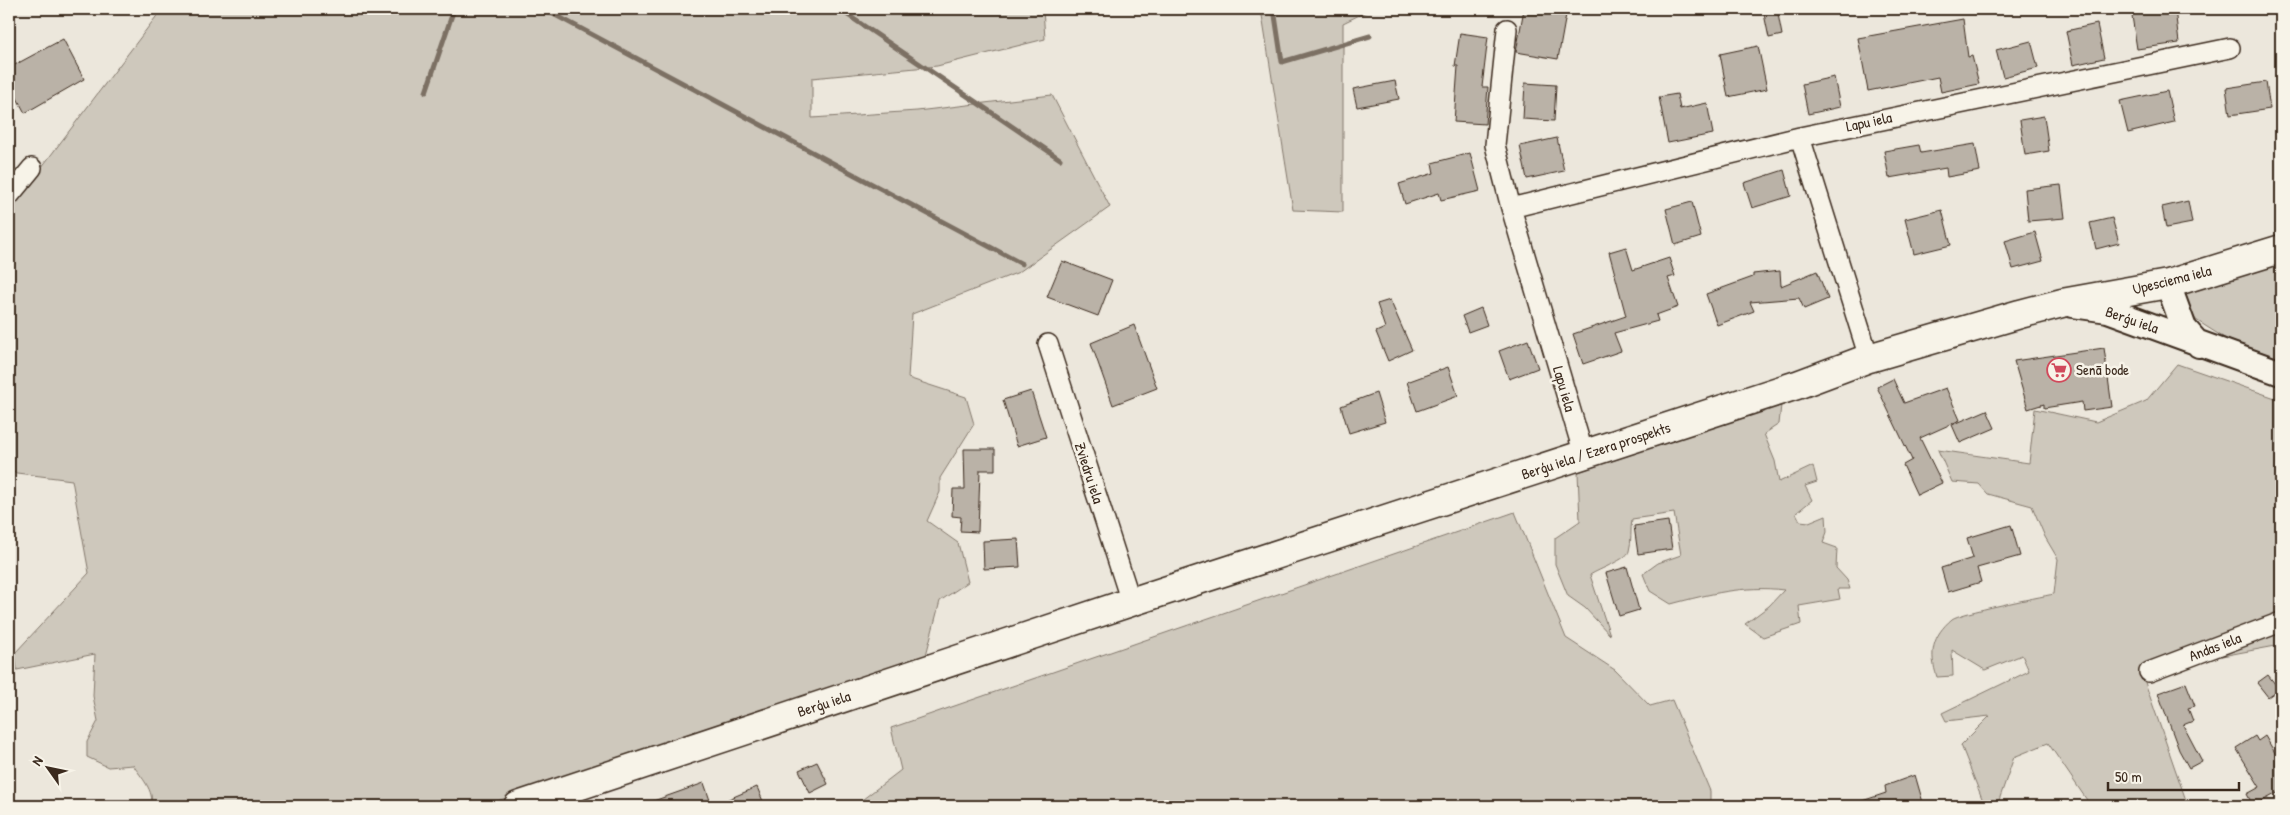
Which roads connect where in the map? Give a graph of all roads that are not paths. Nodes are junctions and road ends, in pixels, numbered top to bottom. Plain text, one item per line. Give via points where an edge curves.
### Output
1 (1506, 29) dead end
2 (2230, 48) dead end
3 (1800, 137) junction
4 (32, 168) dead end
5 (9, 196) edge
6 (1511, 208) junction
7 (2281, 249) edge
8 (2168, 284) junction
9 (2062, 303) junction
10 (1048, 344) dead end
11 (2199, 345) junction
12 (1869, 358) junction
13 (2281, 374) edge
14 (1584, 455) junction
15 (1131, 602) junction
16 (2281, 622) edge
17 (2150, 672) dead end
18 (518, 806) edge

1 - 6 street, Lapu iela via 1495,145
2 - 3 street, Lapu iela
3 - 6 street, Lapu iela
3 - 12 street
4 - 5 street
6 - 14 street, Lapu iela
7 - 8 main road, Upesciema iela
8 - 9 main road, Upesciema iela
8 - 11 street, Berģu iela via 2184,328
9 - 11 street, Berģu iela via 2108,310
9 - 12 main road, Berģu iela / Ezera prospekts
10 - 15 street, Zviedru iela
11 - 13 street, Berģu iela
12 - 14 main road, Berģu iela / Ezera prospekts
14 - 15 main road, Berģu iela / Ezera prospekts
15 - 18 main road, Berģu iela
16 - 17 street, Andas iela

